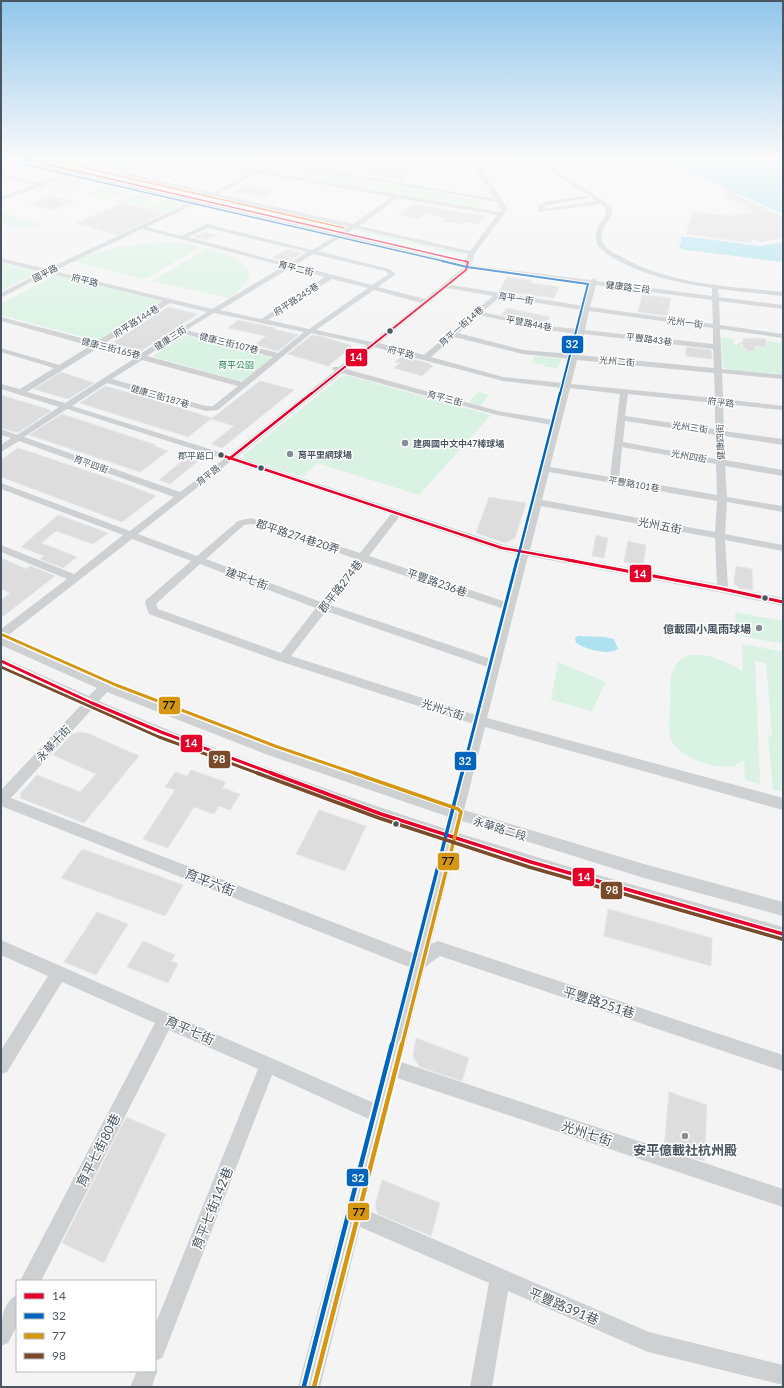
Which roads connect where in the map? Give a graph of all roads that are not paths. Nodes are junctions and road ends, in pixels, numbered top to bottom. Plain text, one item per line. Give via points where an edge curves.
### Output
1 (152, 223) edge
2 (289, 223) edge
3 (341, 223) edge
4 (360, 223) edge
5 (494, 223) edge
6 (603, 223) edge
7 (355, 226) junction
8 (142, 228) junction
9 (341, 235) junction
10 (181, 238) junction
11 (312, 251) junction
12 (472, 253) junction
13 (1, 260) edge
14 (467, 264) junction
15 (287, 266) junction
16 (48, 271) junction
17 (330, 277) junction
18 (594, 281) junction
19 (446, 286) junction
20 (715, 286) junction
21 (373, 288) junction
22 (783, 294) edge
23 (498, 295) junction
24 (1, 296) edge
25 (714, 297) junction
26 (169, 300) junction
27 (424, 301) junction
28 (783, 304) edge
29 (783, 307) edge
30 (587, 309) junction
31 (213, 311) junction
32 (477, 313) junction
33 (1, 319) edge
34 (262, 321) junction
35 (716, 327) junction
36 (180, 331) junction
37 (310, 331) junction
38 (581, 332) junction
39 (452, 334) junction
40 (783, 336) edge
41 (370, 343) junction
42 (97, 345) junction
43 (716, 347) junction
44 (1, 350) edge
45 (142, 356) junction
46 (279, 356) junction
47 (574, 357) junction
48 (425, 358) junction
49 (61, 368) junction
50 (337, 369) junction
51 (717, 370) junction
52 (783, 377) edge
53 (106, 380) junction
54 (244, 385) junction
55 (1, 386) edge
56 (567, 386) junction
57 (21, 392) junction
58 (624, 392) junction
59 (719, 402) junction
60 (66, 406) junction
61 (783, 408) edge
62 (621, 418) junction
63 (557, 424) junction
64 (1, 432) edge
65 (720, 432) junction
66 (18, 438) junction
67 (783, 442) edge
68 (618, 444) junction
69 (1, 450) edge
70 (225, 457) junction
71 (721, 462) junction
72 (546, 469) junction
73 (783, 473) edge
74 (614, 480) junction
75 (1, 486) edge
76 (177, 495) junction
77 (722, 498) junction
78 (537, 502) junction
79 (783, 509) edge
80 (397, 513) junction
81 (127, 533) junction
82 (720, 536) junction
83 (1, 548) edge
84 (783, 548) edge
85 (524, 552) junction
86 (363, 557) junction
87 (198, 560) junction
88 (71, 576) junction
89 (723, 589) junction
90 (783, 602) edge
91 (324, 607) junction
92 (510, 607) junction
93 (153, 611) joint
94 (1, 626) edge
95 (1, 636) edge
96 (1, 640) edge
97 (283, 658) junction
98 (1, 661) edge
99 (495, 665) junction
100 (106, 686) junction
101 (91, 702) junction
102 (480, 721) junction
103 (1, 800) edge
104 (783, 804) edge
105 (456, 814) junction
106 (450, 837) junction
107 (783, 909) edge
108 (783, 934) edge
109 (1, 947) edge
110 (418, 963) junction
111 (59, 972) junction
112 (166, 1020) junction
113 (783, 1063) edge
114 (268, 1065) junction
115 (1, 1066) edge
116 (391, 1067) junction
117 (379, 1114) junction
118 (783, 1198) edge
119 (353, 1214) junction
120 (500, 1279) junction
121 (31, 1280) edge
122 (16, 1307) edge
123 (1, 1336) edge
124 (156, 1348) edge
125 (147, 1372) edge
126 (783, 1375) edge
127 (141, 1387) edge
128 (309, 1387) edge
129 (482, 1387) edge

1 - 8 street, 國平路
2 - 9 street, 健康路三段
3 - 7 street
4 - 7 street, 健康三街
5 - 12 street
6 - 20 street via 598,237 601,246 616,257 655,275 682,282
7 - 9 street, 健康三街
7 - 12 street
8 - 10 street, 育平二街
8 - 16 street, 國平路
9 - 11 street, 健康三街
9 - 14 street, 健康路三段
10 - 11 street via 207,226
10 - 15 street, 育平二街
11 - 15 street, 健康三街
11 - 21 street via 392,272 393,274
12 - 14 street
13 - 16 street, 府平路
14 - 18 street, 健康路三段
14 - 19 street, 育平路 via 466,270
14 - 27 street, 育平路
15 - 17 street, 育平二街
15 - 31 street, 健康三街
16 - 24 street, 國平路
16 - 26 street, 府平路
17 - 21 street, 育平二街
17 - 34 street, 府平路245巷
18 - 25 street, 健康路三段
18 - 30 street
19 - 23 street, 育平一街
19 - 27 street, 育平路
20 - 22 street
20 - 25 street, 健康四街
21 - 27 street, 育平二街
21 - 37 street
23 - 30 street, 育平一街
23 - 32 street, 育平一街14巷
25 - 28 street, 健康路三段
25 - 29 street, 健康路三段
25 - 35 street, 健康四街
26 - 31 street, 府平路
26 - 42 street, 府平路144巷
27 - 41 street, 育平路
30 - 35 street, 光州一街
30 - 38 street
31 - 34 street, 府平路
31 - 36 street, 健康三街
32 - 38 street, 平豐路44巷
32 - 39 street, 育平一街14巷
33 - 42 street, 健康三街165巷
34 - 37 street, 府平路
35 - 40 street, 光州一街
35 - 43 street, 健康四街
36 - 45 street, 健康三街
36 - 46 street, 健康三街107巷
37 - 41 street, 府平路
37 - 46 street
38 - 43 street, 平豐路43巷
38 - 47 street
39 - 47 street, 光州二街 via 523,352
39 - 48 street, 育平一街14巷
41 - 48 street, 府平路
41 - 50 street, 育平路
42 - 45 street, 健康三街165巷
42 - 49 street, 府平路144巷
43 - 51 street, 健康四街
44 - 49 street
45 - 53 street, 健康三街
45 - 54 street, 健康三街165巷
46 - 54 street
47 - 51 street, 光州二街
47 - 56 street
48 - 56 street, 府平路 via 503,379
49 - 57 street, 府平路144巷
50 - 63 street, 育平三街 via 497,413
50 - 70 street, 育平路
51 - 52 street, 光州二街
51 - 59 street, 健康四街
53 - 54 street, 健康三街187巷 via 206,409 215,408
53 - 60 street, 健康三街
55 - 57 street
56 - 58 street, 府平路
56 - 63 street
57 - 60 street
58 - 59 street, 府平路
58 - 62 street
59 - 61 street, 府平路
59 - 65 street, 健康四街
60 - 66 street, 健康三街
60 - 70 street
62 - 65 street, 光州三街
62 - 68 street
63 - 72 street
64 - 66 street, 育平四街
65 - 67 street, 光州三街
65 - 71 street, 健康四街
66 - 69 street, 健康三街
66 - 76 street, 育平四街
68 - 71 street, 光州四街
68 - 74 street
70 - 76 street, 育平路
70 - 80 street
71 - 73 street, 光州四街
71 - 77 street, 健康四街
72 - 74 street, 平豐路101巷
72 - 78 street
74 - 77 street, 平豐路101巷
75 - 81 street, 建平七街
76 - 81 street, 育平路
77 - 79 street, 平豐路101巷
77 - 82 street, 健康四街
78 - 82 street, 光州五街
78 - 85 street
80 - 85 street via 502,548
80 - 86 street, 郡平路274巷
81 - 87 street, 建平七街
81 - 88 street, 育平路
82 - 84 street, 光州五街
82 - 89 street, 健康四街
83 - 88 street
85 - 89 street
85 - 92 street
86 - 87 street, 郡平路274巷20弄 via 251,521 241,523
86 - 91 street, 郡平路274巷
86 - 92 street, 平豐路236巷
87 - 91 street, 建平七街
87 - 93 street, 郡平路274巷20弄 via 150,603
88 - 94 street, 育平路
88 - 95 street, 育平路
89 - 90 street
91 - 97 street, 郡平路274巷
91 - 99 street, 建平七街
92 - 99 street
93 - 97 street, 光州六街
96 - 100 street, 永華路二段
97 - 102 street, 光州六街
98 - 101 street
99 - 102 street
100 - 101 street, 永華十街
100 - 105 street, 永華路二段 via 273,751
101 - 103 street, 永華十街
101 - 106 street via 183,741
102 - 104 street, 光州六街
102 - 105 street
103 - 110 street, 育平六街
105 - 106 street
105 - 107 street, 永華路二段 via 644,871
106 - 108 street
106 - 110 street
109 - 111 street, 育平七街
110 - 113 street, 平豐路251巷 via 438,948
110 - 116 street
111 - 112 street, 育平七街
111 - 115 street
112 - 114 street, 育平七街
112 - 121 street, 育平七街80巷
114 - 117 street, 育平七街
114 - 124 street, 育平七街142巷
116 - 117 street
116 - 118 street, 光州七街
117 - 119 street
119 - 120 street, 平豐路391巷
119 - 128 street
120 - 126 street, 平豐路391巷 via 648,1342
120 - 129 street
122 - 123 street
125 - 127 street

